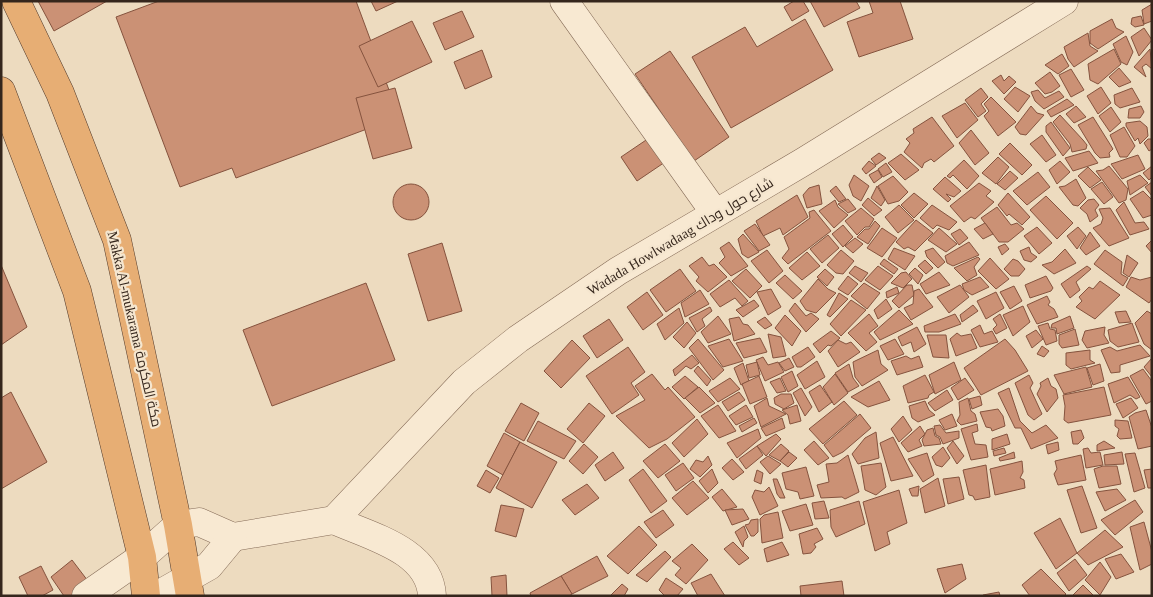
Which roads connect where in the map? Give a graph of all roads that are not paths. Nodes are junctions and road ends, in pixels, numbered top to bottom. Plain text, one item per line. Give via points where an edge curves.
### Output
1 (16, 1) edge
2 (564, 1) edge
3 (1064, 1) edge
4 (1, 92) edge
5 (715, 213) junction
6 (334, 520) junction
7 (178, 524) junction
8 (233, 536) junction
9 (142, 557) junction
10 (189, 586) edge
11 (86, 596) edge
12 (146, 596) edge
13 (156, 596) edge
14 (432, 596) edge

1 - 7 highway, Makka Al-mukarama مكة المكرمة via 60,93 117,240
2 - 5 street
3 - 5 street, Wadada Howlwadaag شارع حول وداك
4 - 9 highway via 77,291
5 - 6 street, Wadada Howlwadaag شارع حول وداك via 610,276 518,338 464,382
6 - 8 street
6 - 14 street via 399,549 420,563 432,587
7 - 8 street via 199,522
7 - 9 street
7 - 10 highway, Makka Al-mukarama مكة المكرمة
8 - 10 street
9 - 11 street
9 - 12 highway
10 - 13 street

